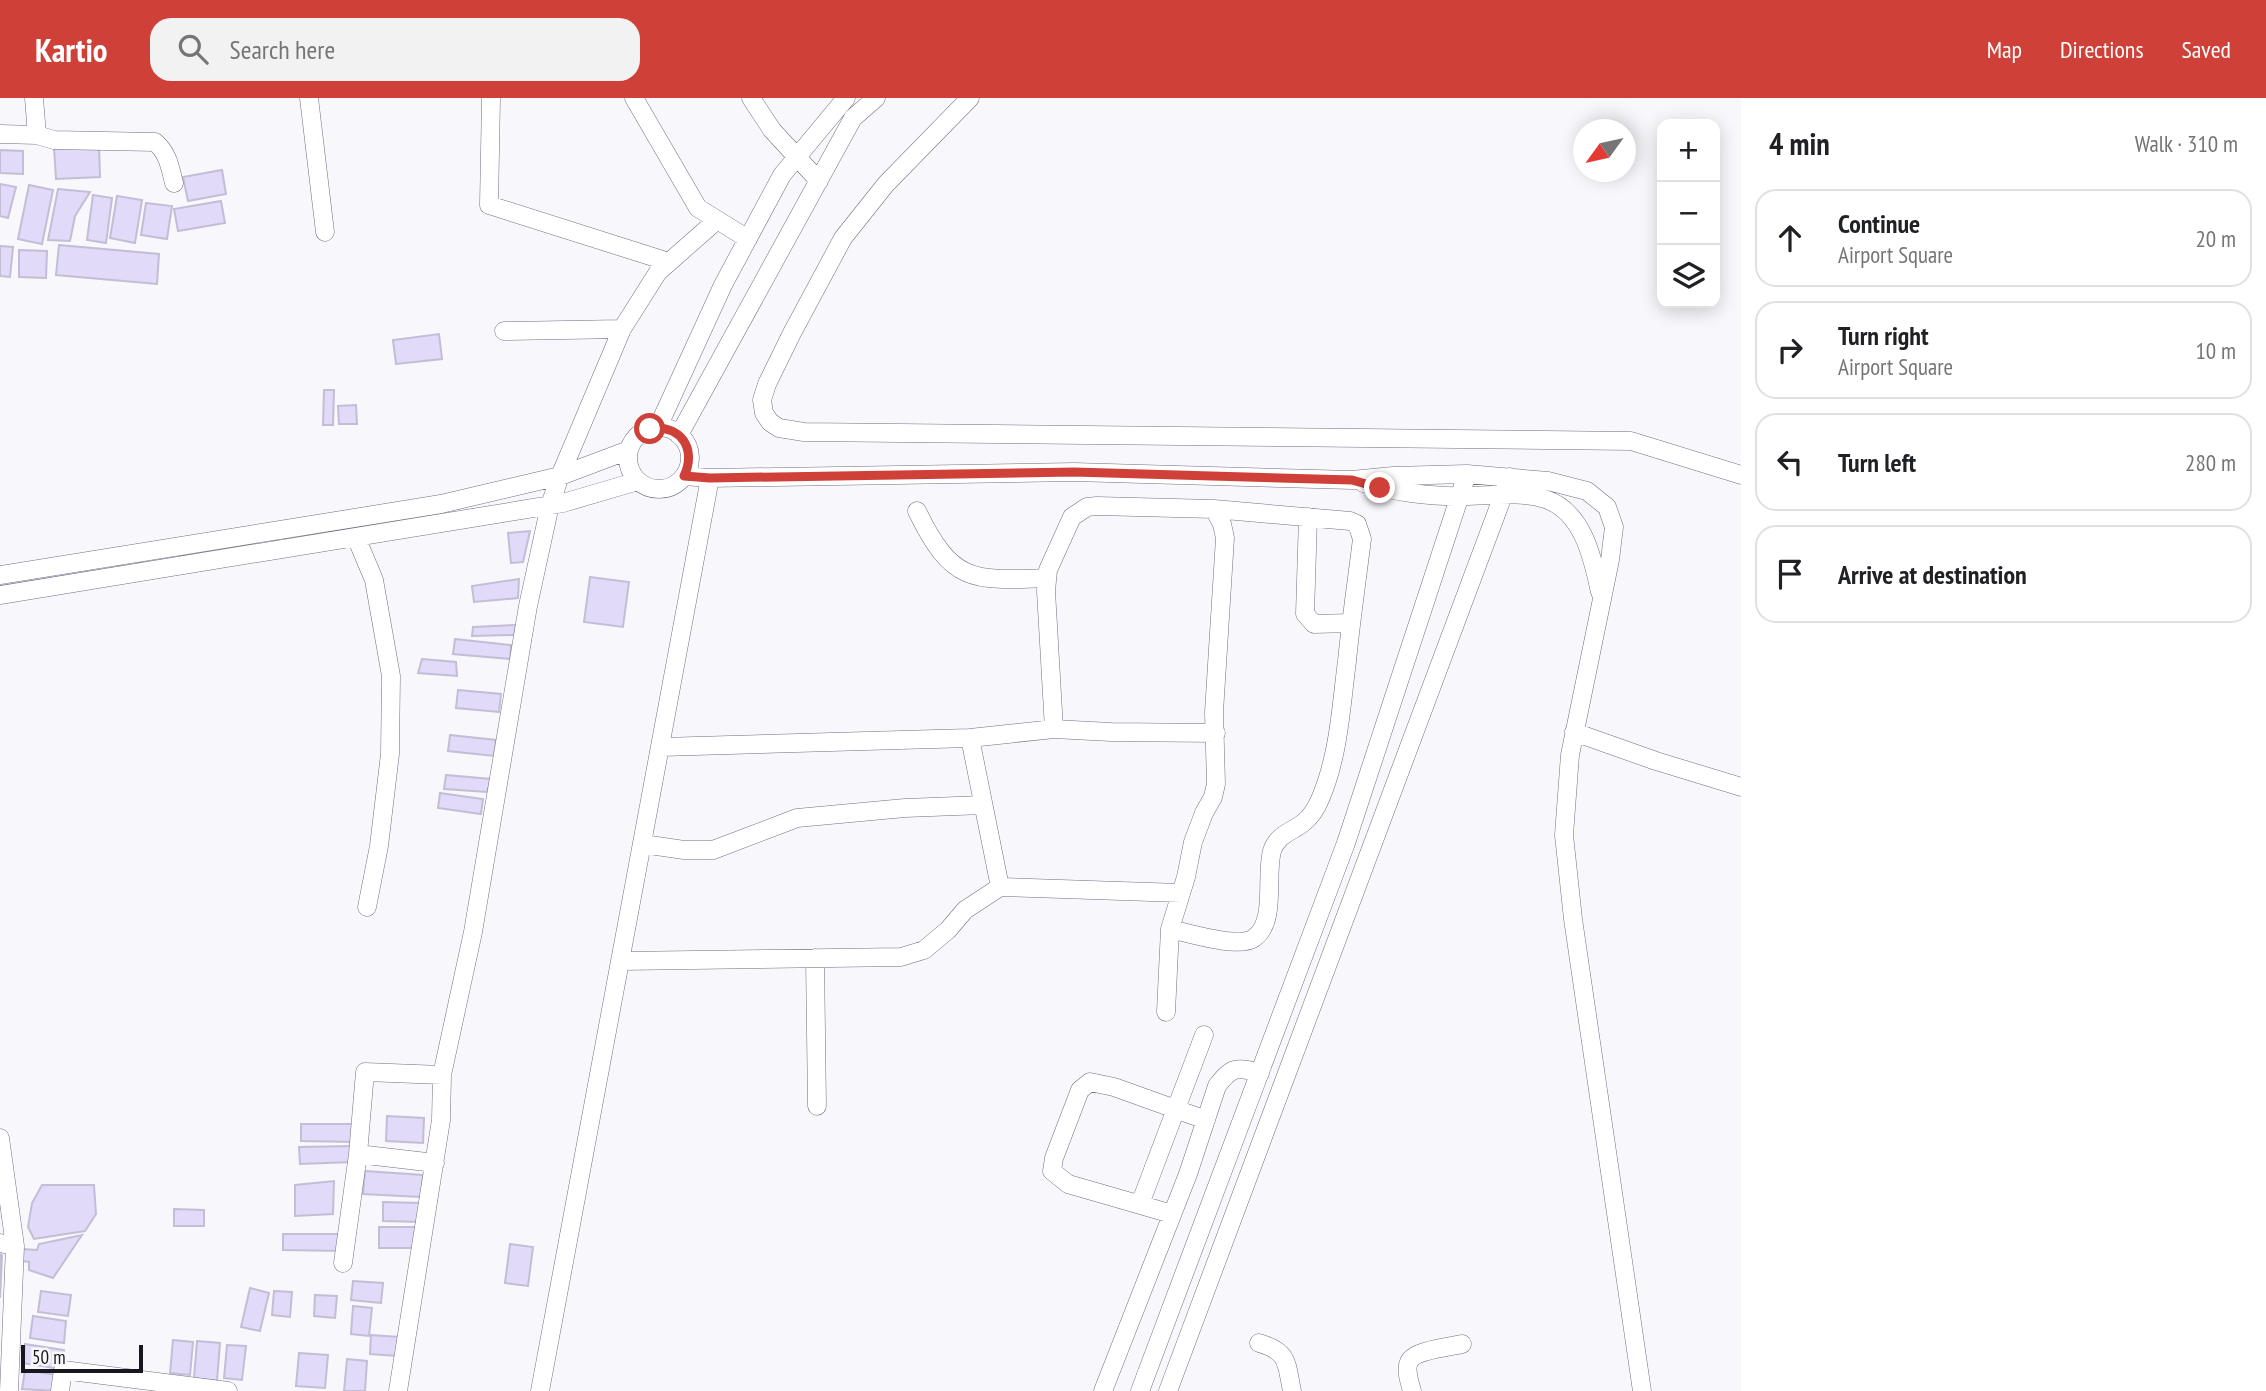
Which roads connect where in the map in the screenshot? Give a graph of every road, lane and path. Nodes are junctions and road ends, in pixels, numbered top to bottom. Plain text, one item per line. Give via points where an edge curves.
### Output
1 (34, 98) edge
2 (309, 98) edge
3 (491, 98) edge
4 (634, 98) edge
5 (751, 98) edge
6 (846, 98) edge
7 (876, 98) edge
8 (970, 98) edge
9 (0, 134) edge
10 (37, 135) junction
11 (795, 158) junction
12 (818, 181) junction
13 (174, 183) dead end
14 (717, 220) junction
15 (324, 232) dead end
16 (748, 239) junction
17 (669, 262) junction
18 (622, 329) junction
19 (504, 331) dead end
20 (658, 427) junction
21 (679, 435) junction
22 (629, 450) junction
23 (1468, 474) junction
24 (1741, 475) edge
25 (560, 476) junction
26 (684, 476) junction
27 (1510, 477) junction
28 (710, 478) junction
29 (1352, 480) junction
30 (638, 481) junction
31 (1503, 495) junction
32 (1460, 496) junction
33 (550, 505) junction
34 (1214, 509) junction
35 (918, 510) dead end
36 (1308, 517) junction
37 (356, 537) junction
38 (0, 575) edge
39 (1047, 578) junction
40 (0, 595) edge
41 (1601, 603) junction
42 (1351, 624) junction
43 (1054, 729) junction
44 (1216, 733) junction
45 (1574, 733) junction
46 (970, 738) junction
47 (661, 747) junction
48 (1741, 787) edge
49 (983, 805) junction
50 (643, 844) junction
51 (1000, 887) junction
52 (1181, 893) junction
53 (367, 907) dead end
54 (1170, 929) junction
55 (815, 958) junction
56 (622, 961) junction
57 (1166, 1012) dead end
58 (1204, 1035) dead end
59 (1261, 1073) junction
60 (442, 1075) junction
61 (817, 1106) dead end
62 (1177, 1110) junction
63 (1206, 1120) junction
64 (0, 1138) edge
65 (358, 1154) junction
66 (435, 1163) junction
67 (1140, 1204) junction
68 (1172, 1214) junction
69 (7, 1245) edge
70 (343, 1263) dead end
71 (1259, 1343) dead end
72 (1462, 1344) dead end
73 (200, 1390) edge
74 (9, 1391) edge
75 (60, 1391) edge
76 (228, 1391) edge
77 (398, 1391) edge
78 (540, 1391) edge
79 (1103, 1391) edge
80 (1140, 1391) edge
81 (1168, 1391) edge
82 (1292, 1391) edge
83 (1412, 1391) edge
84 (1642, 1391) edge

1 - 10 street
2 - 15 street
3 - 17 street via 489,205
4 - 14 street via 698,208
5 - 11 street
6 - 11 street
7 - 12 street via 853,118
8 - 24 street via 886,184 844,238 767,384 764,413 779,428 804,432 1631,441
9 - 10 street
10 - 13 street via 54,140 155,142 163,149
11 - 12 street
11 - 16 street
12 - 21 street
14 - 16 street
14 - 17 street
16 - 20 street
17 - 18 street
18 - 19 street
18 - 25 street
20 - 21 street
20 - 22 street via 643,432
21 - 26 street via 689,450
22 - 25 street
22 - 30 street via 629,466
23 - 27 street
23 - 29 street
23 - 32 street
25 - 33 street
25 - 38 street via 441,504
26 - 28 street
26 - 30 street via 668,488 647,487
27 - 31 street
27 - 41 street via 1587,491 1607,507 1614,527
28 - 29 street via 1074,472
28 - 47 street
29 - 32 street via 1380,488
30 - 33 street
31 - 32 street
31 - 41 street via 1546,499 1572,519 1593,558
31 - 81 street
32 - 59 street via 1346,843
33 - 37 street
33 - 60 street via 528,606 473,932
34 - 36 street
34 - 39 street via 1087,507 1072,517
34 - 44 street via 1224,538
35 - 39 street via 930,537 967,575 1000,580
36 - 42 street via 1305,614 1314,624
36 - 42 street via 1350,521 1361,531
37 - 40 street
37 - 53 street via 374,580 391,676 390,754
39 - 43 street
41 - 45 street
42 - 54 street via 1339,731 1321,797 1312,813 1285,833 1272,852 1267,918 1261,930 1246,942 1233,942
43 - 44 street
43 - 46 street
44 - 52 street via 1216,784 1193,842
45 - 48 street
45 - 84 street via 1564,835
46 - 47 street
46 - 49 street
47 - 50 street
49 - 50 street via 797,818 712,850
49 - 51 street
50 - 56 street
51 - 52 street
51 - 55 street via 965,910 924,950 901,957
52 - 54 street
54 - 57 street
55 - 56 street
55 - 61 street
56 - 78 street
58 - 62 street
59 - 63 street via 1242,1068 1224,1076
59 - 80 street
60 - 65 street via 365,1072
60 - 66 street
62 - 63 street
62 - 67 street
62 - 67 street via 1090,1082 1080,1090 1052,1171 1068,1184
63 - 68 street
64 - 69 street
65 - 66 street
65 - 70 street
66 - 77 street
67 - 68 street
68 - 79 street
69 - 74 street
71 - 82 street via 1282,1353
72 - 83 street via 1413,1357 1408,1369
73 - 75 street via 63,1370
73 - 76 street

